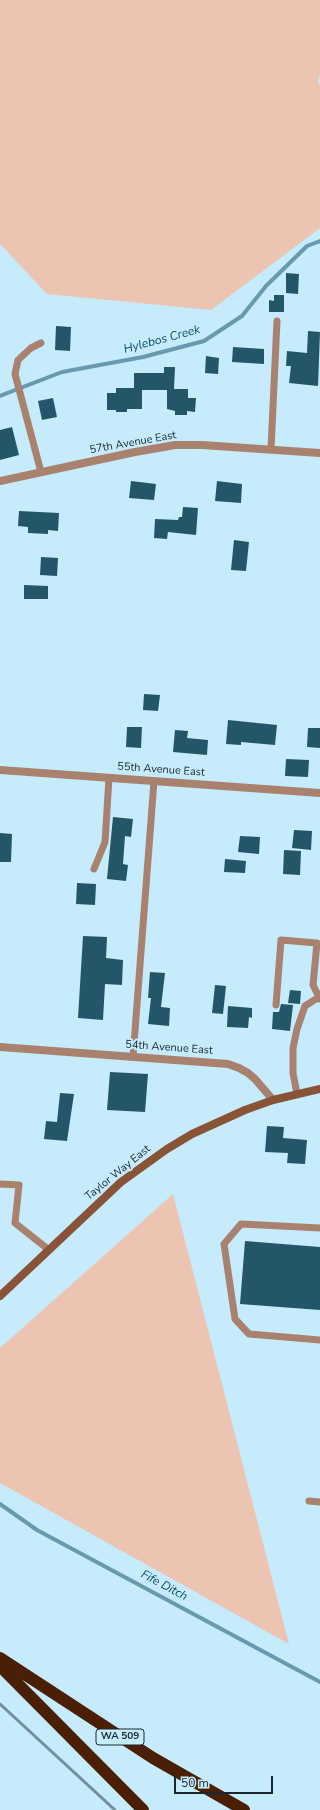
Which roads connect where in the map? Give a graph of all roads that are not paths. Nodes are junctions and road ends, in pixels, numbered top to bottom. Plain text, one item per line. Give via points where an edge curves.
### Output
1 (277, 321) dead end
2 (41, 343) dead end
3 (271, 449) junction
4 (320, 453) edge
5 (41, 472) junction
6 (0, 481) edge
7 (0, 770) edge
8 (109, 778) junction
9 (154, 781) junction
10 (320, 793) edge
11 (94, 869) dead end
12 (320, 998) edge
13 (276, 1005) dead end
14 (0, 1047) edge
15 (133, 1057) junction
16 (320, 1089) edge
17 (298, 1094) junction
18 (273, 1100) junction
19 (0, 1184) edge
20 (320, 1228) edge
21 (49, 1250) junction
22 (0, 1296) edge
23 (320, 1340) edge
24 (309, 1501) dead end
25 (320, 1502) edge
26 (0, 1658) edge
27 (0, 1666) edge
28 (143, 1810) edge
29 (244, 1810) edge

1 - 3 lane
2 - 5 lane via 31,348 18,360 15,367
3 - 4 street, 57th Avenue East
3 - 5 street, 57th Avenue East via 175,445
5 - 6 street, 57th Avenue East
7 - 8 street, 55th Avenue East
8 - 9 street, 55th Avenue East
8 - 11 lane via 105,842
9 - 10 street, 55th Avenue East
9 - 15 lane
12 - 13 lane via 313,985 317,943 281,940
12 - 17 lane via 305,1006 297,1029 293,1048 293,1073
14 - 15 street, 54th Avenue East
15 - 18 street, 54th Avenue East via 216,1062 239,1068 255,1079
16 - 17 main road
17 - 18 main road
18 - 21 main road, Taylor Way East via 218,1121 166,1149 121,1182
19 - 21 lane via 19,1185 15,1223
20 - 23 lane via 241,1224 224,1244 235,1319 249,1334
21 - 22 main road, Taylor Way East
24 - 25 lane
26 - 29 highway, WA 509 via 153,1758
27 - 28 highway, WA 509

